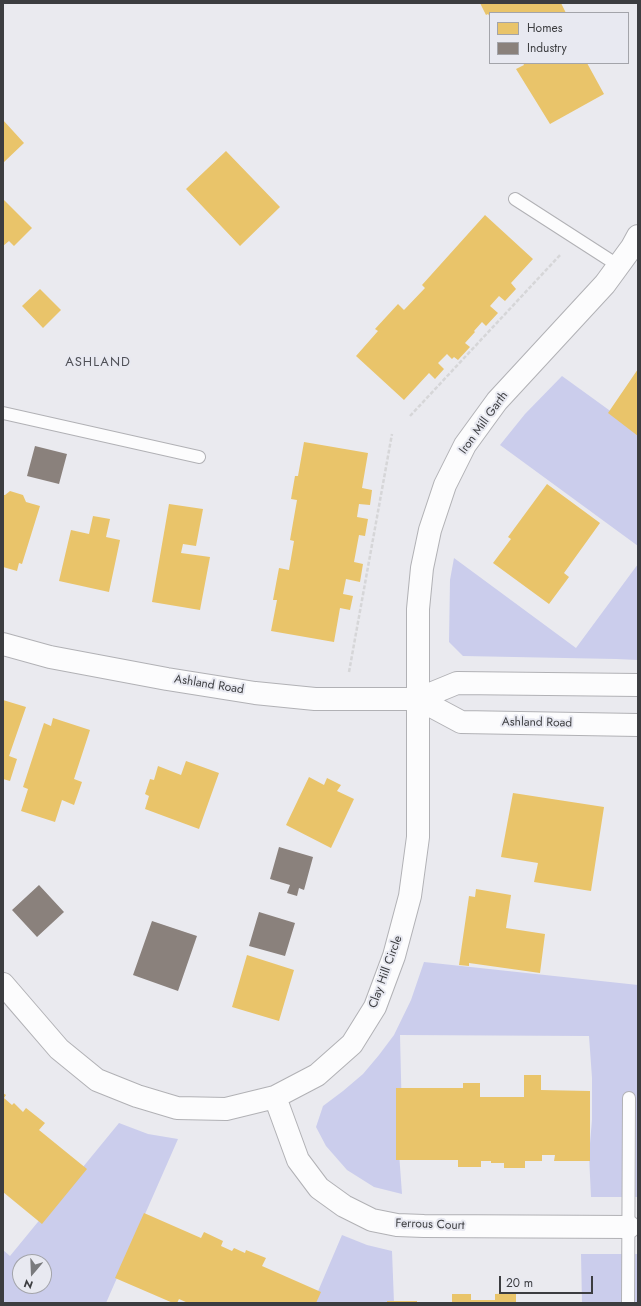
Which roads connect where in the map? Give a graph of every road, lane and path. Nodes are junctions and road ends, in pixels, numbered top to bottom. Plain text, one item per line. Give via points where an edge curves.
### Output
1 (515, 199) dead end
2 (638, 236) edge
3 (576, 238) junction
4 (619, 266) junction
5 (3, 413) edge
6 (410, 416) dead end
7 (392, 434) dead end
8 (199, 457) dead end
9 (3, 644) edge
10 (348, 675) dead end
11 (638, 685) edge
12 (418, 699) junction
13 (638, 725) edge
14 (3, 984) edge
15 (275, 1097) junction
16 (629, 1098) dead end
17 (629, 1227) junction
18 (628, 1303) edge

1 - 3 lane
2 - 4 street, Iron Mill Garth
3 - 4 lane
3 - 6 path
4 - 12 street, Iron Mill Garth via 496,401 465,445 445,485 430,530 422,568 418,609
5 - 8 lane
7 - 10 path
9 - 12 street, Ashland Road via 50,657 255,693 315,698
11 - 12 street, Ashland Road via 457,683
12 - 13 street, Ashland Road via 461,722
12 - 15 street, Clay Hill Circle via 418,837 410,896 394,956 375,1007 352,1044 317,1075
14 - 15 street, Clay Hill Circle via 59,1049 97,1080 177,1108 226,1109
15 - 17 street, Ferrous Court via 298,1160 319,1188 344,1206 372,1220 397,1225 424,1226
16 - 17 lane
17 - 18 lane

